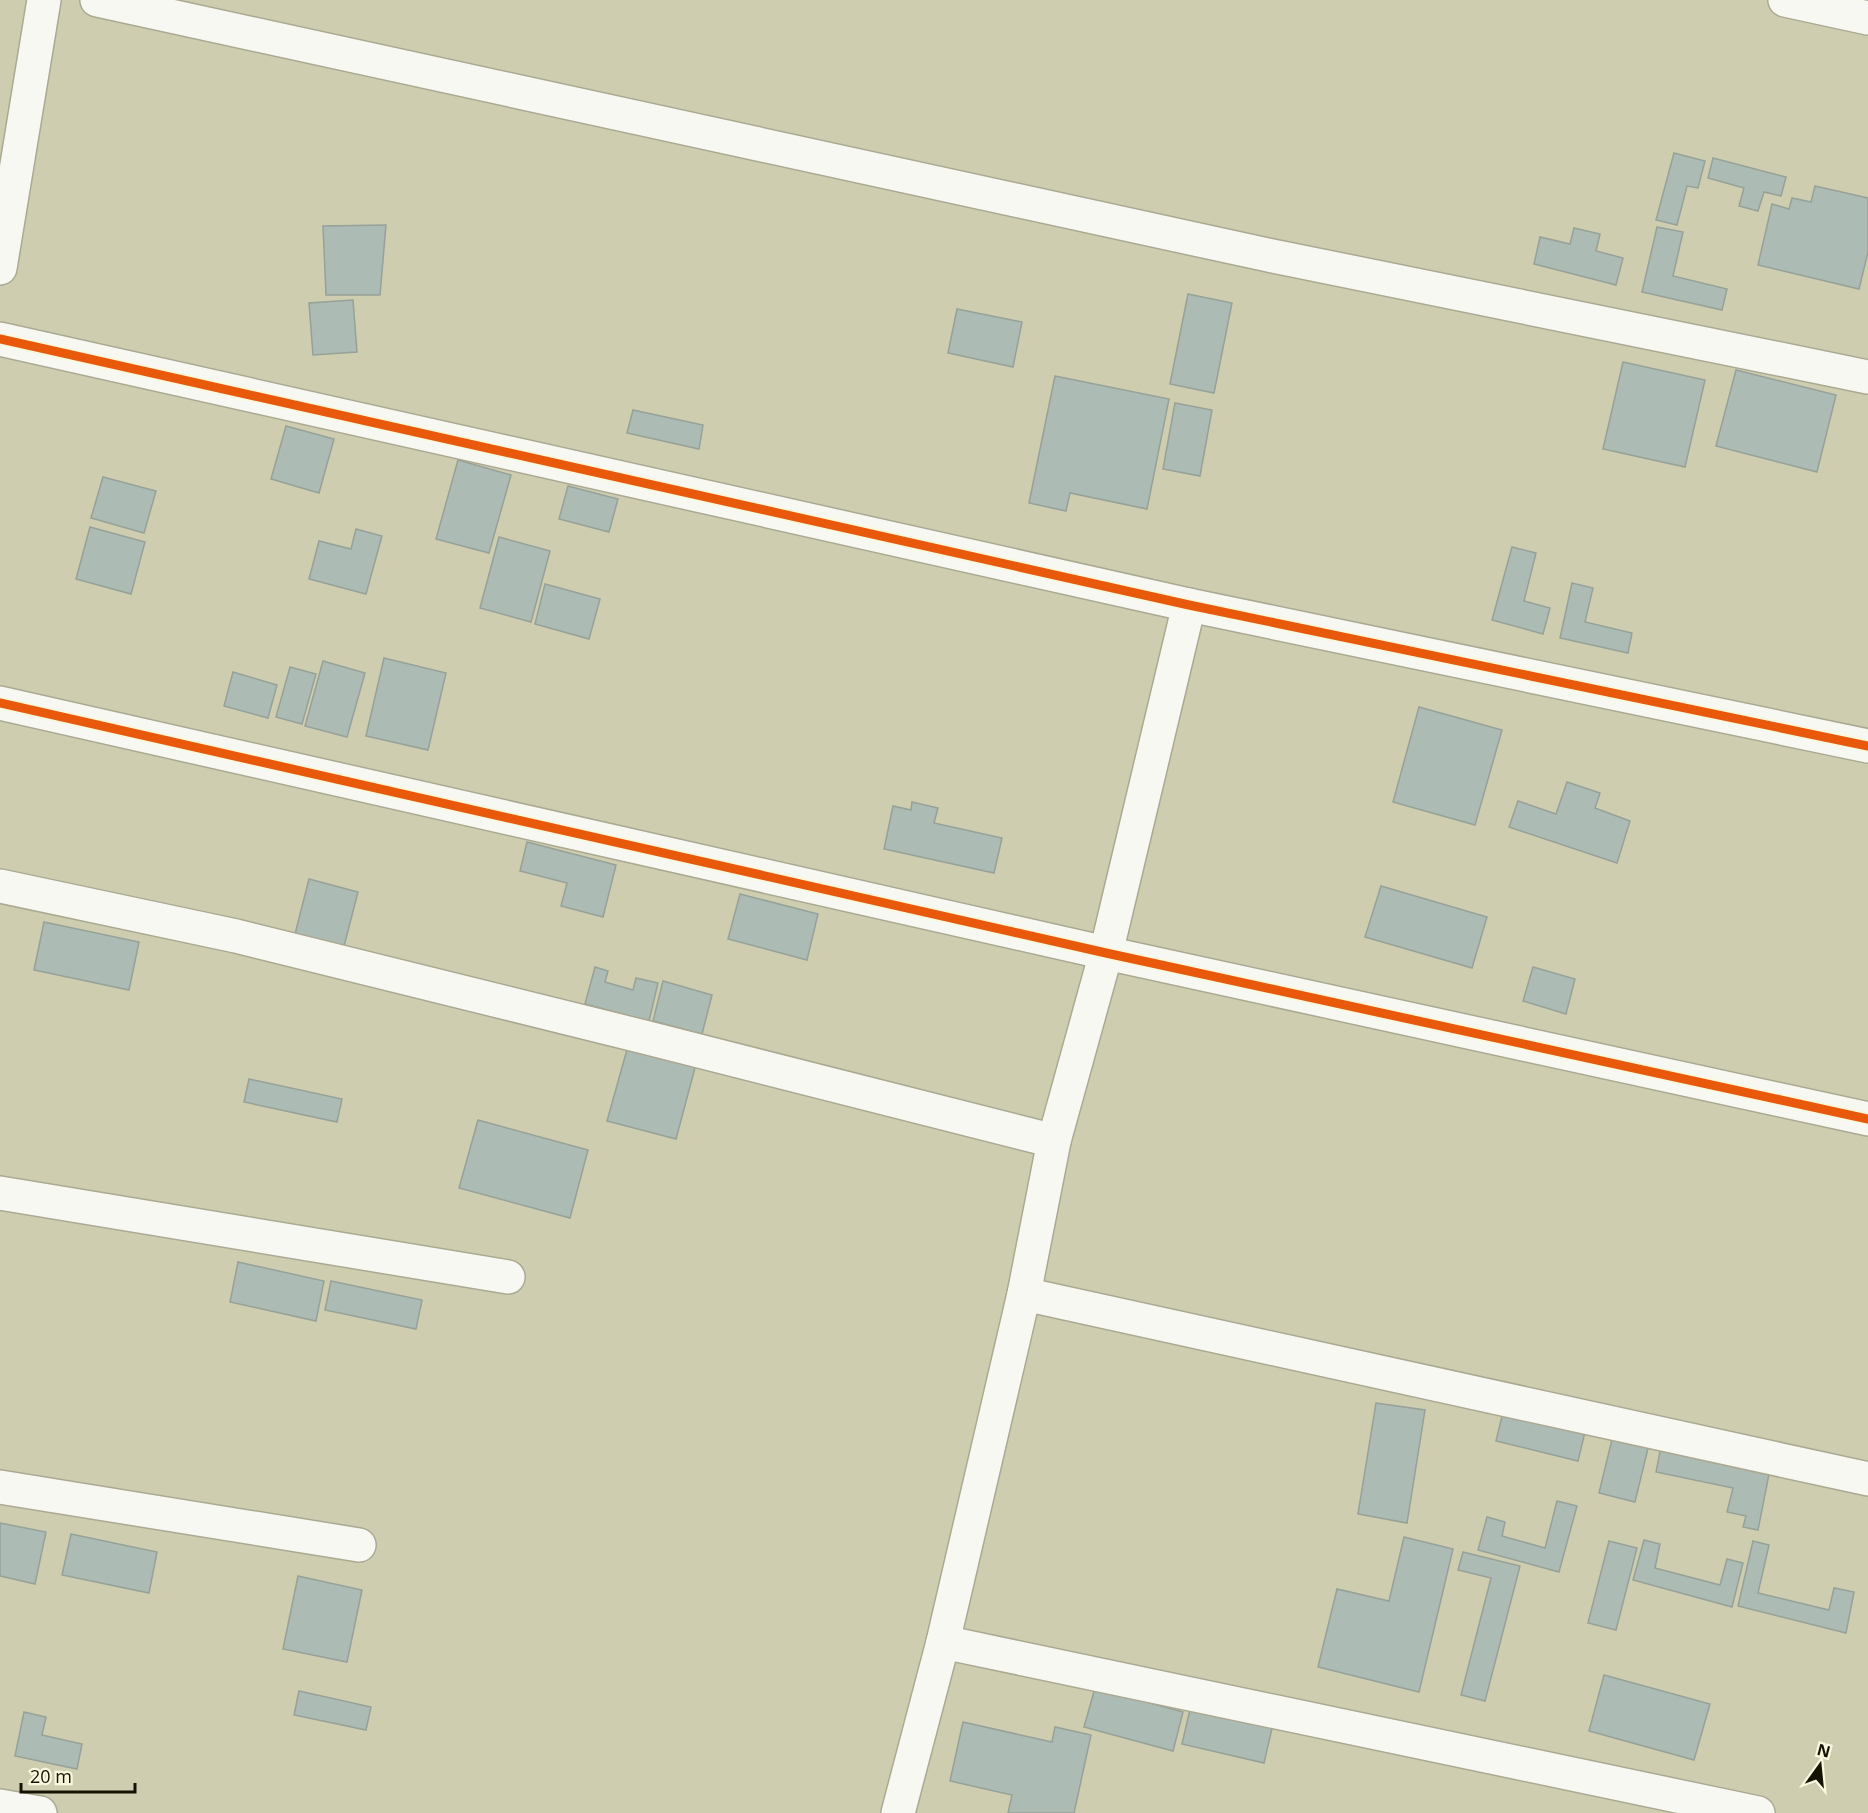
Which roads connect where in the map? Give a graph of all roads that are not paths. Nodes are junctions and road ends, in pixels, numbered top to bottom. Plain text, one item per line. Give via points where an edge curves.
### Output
1 (44, 0) edge
2 (97, 0) edge
3 (1785, 0) edge
4 (1868, 18) edge
5 (0, 268) edge
6 (0, 339) edge
7 (1868, 377) edge
8 (1190, 605) junction
9 (0, 703) edge
10 (1868, 746) edge
11 (0, 886) edge
12 (1106, 953) junction
13 (1868, 1119) edge
14 (1054, 1141) junction
15 (0, 1193) edge
16 (508, 1277) dead end
17 (1024, 1294) junction
18 (1868, 1479) edge
19 (0, 1487) edge
20 (359, 1545) dead end
21 (943, 1642) junction
22 (0, 1806) edge
23 (40, 1813) edge
24 (898, 1813) edge
25 (1758, 1813) edge

1 - 5 street
2 - 7 street via 1268,255
3 - 4 street
6 - 8 street
8 - 10 street
8 - 12 street
9 - 12 street
11 - 14 street via 259,942
12 - 13 street
12 - 14 street
14 - 17 street
15 - 16 street
17 - 18 street
17 - 21 street
19 - 20 street
21 - 24 street
21 - 25 street
22 - 23 street

